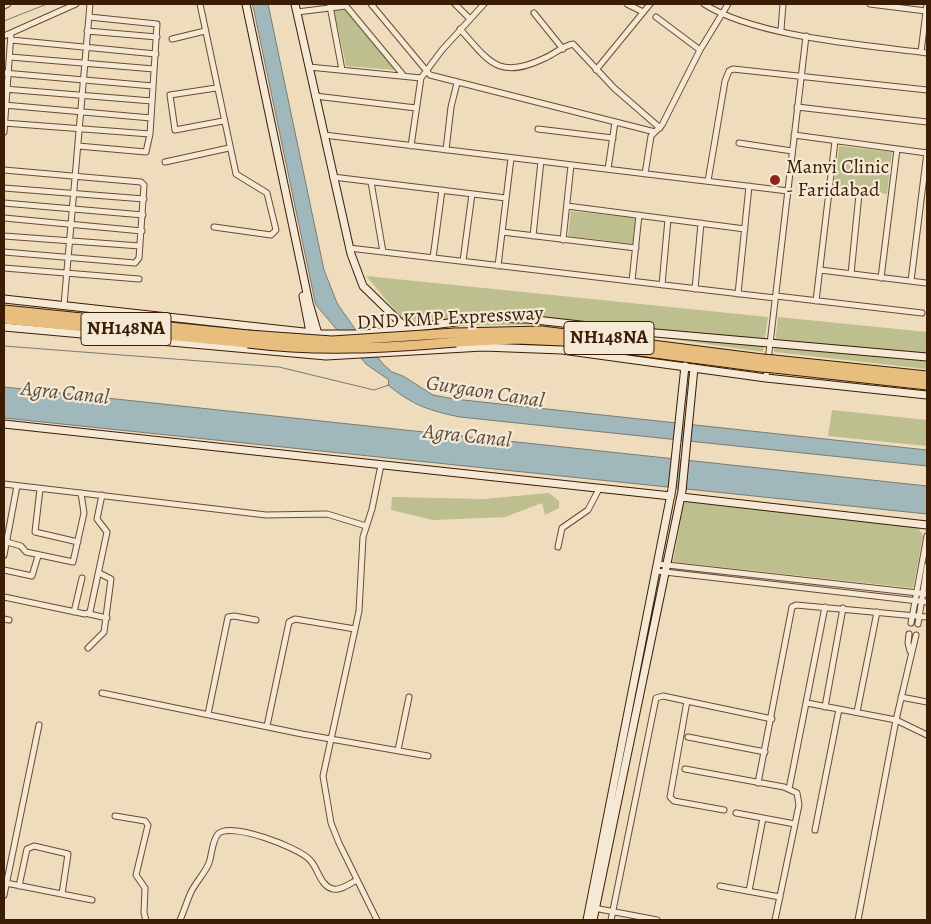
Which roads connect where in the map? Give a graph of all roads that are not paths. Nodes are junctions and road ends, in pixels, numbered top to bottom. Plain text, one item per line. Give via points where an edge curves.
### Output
1 (8, 4) edge
2 (76, 4) edge
3 (90, 4) edge
4 (200, 4) edge
5 (245, 4) edge
6 (295, 4) edge
7 (371, 4) edge
8 (455, 4) edge
9 (627, 4) edge
10 (650, 4) edge
11 (704, 4) edge
12 (728, 4) edge
13 (783, 4) edge
14 (870, 4) edge
15 (927, 4) edge
16 (480, 5) edge
17 (4, 6) edge
18 (330, 6) junction
19 (926, 11) junction
20 (296, 12) junction
21 (643, 12) junction
22 (534, 13) dead end
23 (723, 14) junction
24 (88, 17) junction
25 (656, 17) dead end
26 (469, 18) junction
27 (460, 29) junction
28 (781, 30) junction
29 (87, 31) junction
30 (205, 31) junction
31 (11, 33) junction
32 (4, 36) edge
33 (806, 36) junction
34 (157, 38) junction
35 (172, 39) dead end
36 (11, 40) junction
37 (86, 49) junction
38 (563, 49) junction
39 (700, 50) junction
40 (924, 52) edge
41 (156, 54) junction
42 (10, 57) junction
43 (85, 64) junction
44 (309, 67) junction
45 (154, 69) junction
46 (342, 70) junction
47 (426, 70) junction
48 (596, 70) junction
49 (6, 73) edge
50 (404, 76) junction
51 (801, 76) junction
52 (422, 78) junction
53 (83, 80) junction
54 (457, 83) junction
55 (153, 86) junction
56 (216, 88) junction
57 (6, 89) edge
58 (927, 90) edge
59 (82, 96) junction
60 (315, 96) junction
61 (152, 101) junction
62 (5, 106) edge
63 (797, 107) junction
64 (416, 108) junction
65 (81, 113) junction
66 (151, 118) junction
67 (223, 121) junction
68 (615, 122) junction
69 (927, 122) edge
70 (4, 123) edge
71 (660, 128) junction
72 (79, 129) junction
73 (538, 129) dead end
74 (4, 132) edge
75 (655, 132) junction
76 (150, 134) junction
77 (324, 135) junction
78 (794, 136) junction
79 (613, 138) junction
80 (835, 141) junction
81 (739, 142) dead end
82 (78, 146) junction
83 (412, 146) junction
84 (229, 148) junction
85 (897, 149) junction
86 (446, 150) junction
87 (792, 151) junction
88 (927, 152) edge
89 (512, 158) junction
90 (541, 161) junction
91 (165, 162) dead end
92 (571, 165) junction
93 (608, 169) junction
94 (4, 170) edge
95 (645, 174) junction
96 (75, 176) junction
97 (334, 177) junction
98 (708, 181) junction
99 (370, 182) junction
100 (749, 186) junction
101 (4, 188) edge
102 (442, 190) junction
103 (788, 191) junction
104 (74, 193) junction
105 (472, 194) junction
106 (860, 194) dead end
107 (506, 198) junction
108 (144, 199) junction
109 (4, 203) edge
110 (566, 206) junction
111 (72, 209) junction
112 (143, 215) junction
113 (639, 215) junction
114 (4, 218) edge
115 (668, 219) junction
116 (701, 223) junction
117 (71, 224) junction
118 (214, 227) dead end
119 (745, 229) junction
120 (142, 231) junction
121 (502, 232) junction
122 (4, 236) edge
123 (533, 236) junction
124 (70, 240) junction
125 (563, 240) junction
126 (140, 246) junction
127 (350, 248) junction
128 (636, 248) junction
129 (4, 252) edge
130 (383, 252) junction
131 (68, 258) junction
132 (433, 258) junction
133 (463, 262) junction
134 (498, 266) junction
135 (4, 268) edge
136 (820, 270) junction
137 (67, 273) junction
138 (851, 274) junction
139 (881, 278) junction
140 (139, 279) dead end
141 (632, 281) junction
142 (911, 281) junction
143 (926, 283) dead end
144 (662, 285) junction
145 (695, 289) junction
146 (738, 294) junction
147 (776, 297) junction
148 (4, 299) edge
149 (816, 301) junction
150 (64, 306) junction
151 (4, 310) edge
152 (922, 313) dead end
153 (4, 318) edge
154 (441, 324) junction
155 (4, 327) edge
156 (284, 330) junction
157 (408, 330) junction
158 (314, 333) junction
159 (248, 339) junction
160 (770, 342) junction
161 (443, 349) junction
162 (282, 351) junction
163 (927, 357) edge
164 (774, 364) junction
165 (685, 366) junction
166 (694, 368) junction
167 (927, 376) edge
168 (766, 378) junction
169 (927, 385) edge
170 (927, 395) edge
171 (4, 424) edge
172 (382, 465) junction
173 (4, 484) edge
174 (17, 486) junction
175 (40, 489) junction
176 (599, 489) junction
177 (81, 493) junction
178 (672, 493) junction
179 (681, 494) junction
180 (102, 495) junction
181 (927, 525) edge
182 (366, 526) junction
183 (927, 536) edge
184 (6, 542) junction
185 (78, 542) junction
186 (558, 547) dead end
187 (4, 555) edge
188 (38, 556) junction
189 (927, 566) edge
190 (657, 568) junction
191 (665, 569) junction
192 (4, 570) edge
193 (99, 573) junction
194 (82, 578) dead end
195 (922, 593) edge
196 (4, 597) edge
197 (921, 601) edge
198 (825, 608) junction
199 (843, 608) junction
200 (74, 612) junction
201 (877, 612) junction
202 (89, 614) junction
203 (916, 616) junction
204 (927, 617) edge
205 (107, 618) junction
206 (256, 620) dead end
207 (914, 623) dead end
208 (355, 629) junction
209 (909, 634) dead end
210 (916, 635) dead end
211 (88, 648) dead end
212 (910, 651) junction
213 (102, 693) dead end
214 (409, 697) dead end
215 (901, 697) junction
216 (687, 701) junction
217 (927, 702) edge
218 (807, 703) junction
219 (825, 707) junction
220 (839, 709) junction
221 (858, 712) junction
222 (208, 714) junction
223 (772, 718) junction
224 (896, 720) junction
225 (39, 725) dead end
226 (267, 726) junction
227 (927, 735) edge
228 (688, 738) dead end
229 (331, 740) junction
230 (398, 750) junction
231 (765, 752) junction
232 (428, 756) dead end
233 (685, 769) dead end
234 (758, 783) junction
235 (790, 789) junction
236 (724, 810) dead end
237 (736, 813) dead end
238 (115, 816) dead end
239 (762, 818) junction
240 (795, 824) junction
241 (815, 830) dead end
242 (13, 848) junction
243 (26, 851) junction
244 (357, 880) junction
245 (6, 883) junction
246 (19, 886) junction
247 (720, 886) dead end
248 (749, 891) junction
249 (62, 894) junction
250 (4, 895) edge
251 (780, 897) junction
252 (92, 900) dead end
253 (593, 908) junction
254 (613, 912) junction
255 (146, 920) edge
256 (180, 920) edge
257 (378, 920) edge
258 (587, 920) edge
259 (593, 920) edge
260 (611, 920) edge
261 (657, 920) edge
262 (775, 920) edge
263 (858, 920) edge

1 - 17 street
2 - 31 street
3 - 24 street
4 - 30 street
5 - 158 street
6 - 20 street
7 - 47 street
8 - 26 street
9 - 21 street
10 - 21 street
11 - 23 street
12 - 23 street
13 - 28 street
14 - 19 street
15 - 19 street
16 - 26 street
18 - 20 street
18 - 46 street
18 - 50 street via 342,4 350,8
19 - 40 street
20 - 44 street
21 - 48 street
22 - 38 street
23 - 28 street
23 - 39 street
24 - 29 street
24 - 34 street via 154,22 158,25
25 - 39 street
26 - 27 street
27 - 38 street via 485,58 510,70 528,66
27 - 47 street
28 - 33 street
29 - 34 street
29 - 37 street
30 - 35 street
30 - 56 street
31 - 32 street
31 - 36 street
33 - 40 street
33 - 51 street
34 - 41 street
36 - 37 street
36 - 42 street
37 - 41 street
37 - 43 street
38 - 48 street via 573,44
39 - 71 street
41 - 45 street
42 - 43 street
42 - 49 street
43 - 45 street
43 - 53 street
44 - 46 street
44 - 60 street
45 - 55 street
46 - 50 street
47 - 52 street
47 - 54 street via 432,76
48 - 71 street
49 - 53 street
49 - 57 street
50 - 52 street
51 - 58 street
51 - 63 street
51 - 98 street via 737,68 729,71
52 - 64 street
53 - 55 street
53 - 59 street
54 - 68 street
54 - 86 street
55 - 61 street
56 - 67 street
56 - 67 street via 170,95 175,130
57 - 59 street
57 - 62 street
59 - 61 street
59 - 65 street
60 - 64 street
60 - 77 street
61 - 66 street
62 - 65 street
62 - 70 street
63 - 69 street
63 - 78 street
64 - 83 street
65 - 66 street
65 - 72 street
66 - 76 street
67 - 84 street
68 - 75 street
68 - 79 street
70 - 72 street
70 - 74 street
71 - 75 street
72 - 76 street
72 - 82 street
73 - 79 street
75 - 95 street via 649,140
76 - 82 street via 146,152
77 - 83 street
77 - 97 street
78 - 80 street
78 - 87 street
79 - 93 street
80 - 85 street
80 - 136 street
81 - 87 street
82 - 96 street
83 - 86 street
84 - 91 street
84 - 118 street via 237,176 267,193 276,232 267,235
85 - 88 street
85 - 139 street
86 - 89 street
87 - 103 street
88 - 142 street
89 - 90 street
89 - 107 street
90 - 92 street
90 - 123 street
92 - 93 street
92 - 110 street
93 - 95 street
94 - 96 street
95 - 98 street
96 - 104 street
96 - 108 street via 142,183
97 - 99 street
97 - 127 street
98 - 100 street
99 - 102 street
99 - 130 street
100 - 103 street
100 - 119 street
101 - 104 street
102 - 105 street
102 - 132 street
103 - 147 street
104 - 108 street
104 - 111 street
105 - 107 street
105 - 133 street
106 - 138 street
107 - 121 street
108 - 112 street
109 - 111 street
110 - 113 street
110 - 125 street
111 - 112 street
111 - 117 street
112 - 120 street
113 - 115 street
113 - 128 street
114 - 117 street
115 - 116 street
115 - 144 street
116 - 119 street
116 - 145 street
117 - 120 street
117 - 124 street
119 - 146 street
120 - 126 street
121 - 123 street
121 - 134 street
122 - 124 street
123 - 125 street
124 - 126 street
124 - 131 street
125 - 128 street
126 - 131 street via 135,263
127 - 130 street
127 - 157 street via 363,286
128 - 141 street
129 - 131 street
130 - 132 street
131 - 137 street
132 - 133 street
133 - 134 street
134 - 141 street
135 - 137 street
136 - 138 street
136 - 149 street
137 - 140 street
137 - 150 street
138 - 139 street
139 - 142 street
141 - 144 street
142 - 143 street
144 - 145 street
145 - 146 street
146 - 147 street
147 - 149 street
147 - 160 street
148 - 150 street
149 - 152 street
150 - 156 street
151 - 159 highway, DND KMP Expressway / NH148NA
153 - 159 highway, DND KMP Expressway / NH148NA
154 - 157 street
154 - 160 street via 486,318 527,318 633,331
154 - 161 street
155 - 162 street
156 - 158 street
156 - 162 street
157 - 158 street
159 - 164 highway, DND KMP Expressway / NH148NA, bridge via 332,341 456,337 517,330 565,332
160 - 163 street
160 - 168 street
161 - 162 street via 326,356
161 - 165 street via 562,350
164 - 167 highway, DND KMP Expressway / NH148NA
164 - 169 highway, DND KMP Expressway / NH148NA
165 - 166 street
165 - 178 street
166 - 168 street
166 - 179 street
168 - 170 street
171 - 172 street
172 - 176 street
172 - 182 street
173 - 174 street
174 - 175 street
174 - 184 street
175 - 177 street
175 - 185 street via 34,532
176 - 178 street
176 - 186 street via 588,510 562,528
177 - 180 street
177 - 185 street via 84,509
178 - 190 street
179 - 181 street
179 - 191 street
180 - 182 street via 266,515 327,514
180 - 193 street via 97,519 107,532
182 - 208 street
183 - 195 street
184 - 187 street
184 - 188 street
185 - 188 street via 73,562
188 - 192 street via 32,576
189 - 195 street
190 - 191 street
190 - 253 street
191 - 195 street
191 - 197 street
191 - 253 street
193 - 202 street
193 - 205 street via 112,581
194 - 200 street
195 - 197 street
196 - 200 street
197 - 203 street
198 - 199 street
198 - 218 street
198 - 223 street via 796,605 791,609
199 - 201 street
199 - 219 street
200 - 202 street
201 - 203 street
201 - 221 street
202 - 205 street
203 - 204 street
203 - 207 street
205 - 211 street via 103,634
206 - 222 street via 228,617
208 - 226 street via 296,619 289,622
208 - 229 street
209 - 212 street
210 - 212 street
212 - 215 street
213 - 222 street
214 - 230 street
215 - 217 street
215 - 224 street
216 - 223 street
216 - 236 street via 670,797 674,801
216 - 254 street via 660,696 654,701
218 - 219 street
218 - 235 street
219 - 220 street
220 - 221 street
220 - 241 street
221 - 224 street
222 - 226 street
223 - 231 street
224 - 227 street
224 - 263 street
225 - 242 street
226 - 229 street
228 - 231 street
229 - 230 street
229 - 244 street via 323,776 326,801 338,843
230 - 232 street
231 - 234 street
233 - 234 street
234 - 235 street
235 - 240 street via 799,799
237 - 239 street
238 - 255 street via 145,821 148,825 136,875 145,888
239 - 240 street
239 - 248 street
240 - 251 street
242 - 243 street
242 - 245 street
243 - 246 street
243 - 249 street via 34,846 68,854
244 - 256 street via 337,890 332,889 303,854 253,834 226,830 218,834 209,862
244 - 257 street
245 - 246 street
245 - 250 street
246 - 249 street
247 - 248 street
248 - 251 street
249 - 252 street
251 - 262 street
253 - 254 street
253 - 258 street
253 - 259 street
254 - 260 street
254 - 261 street

